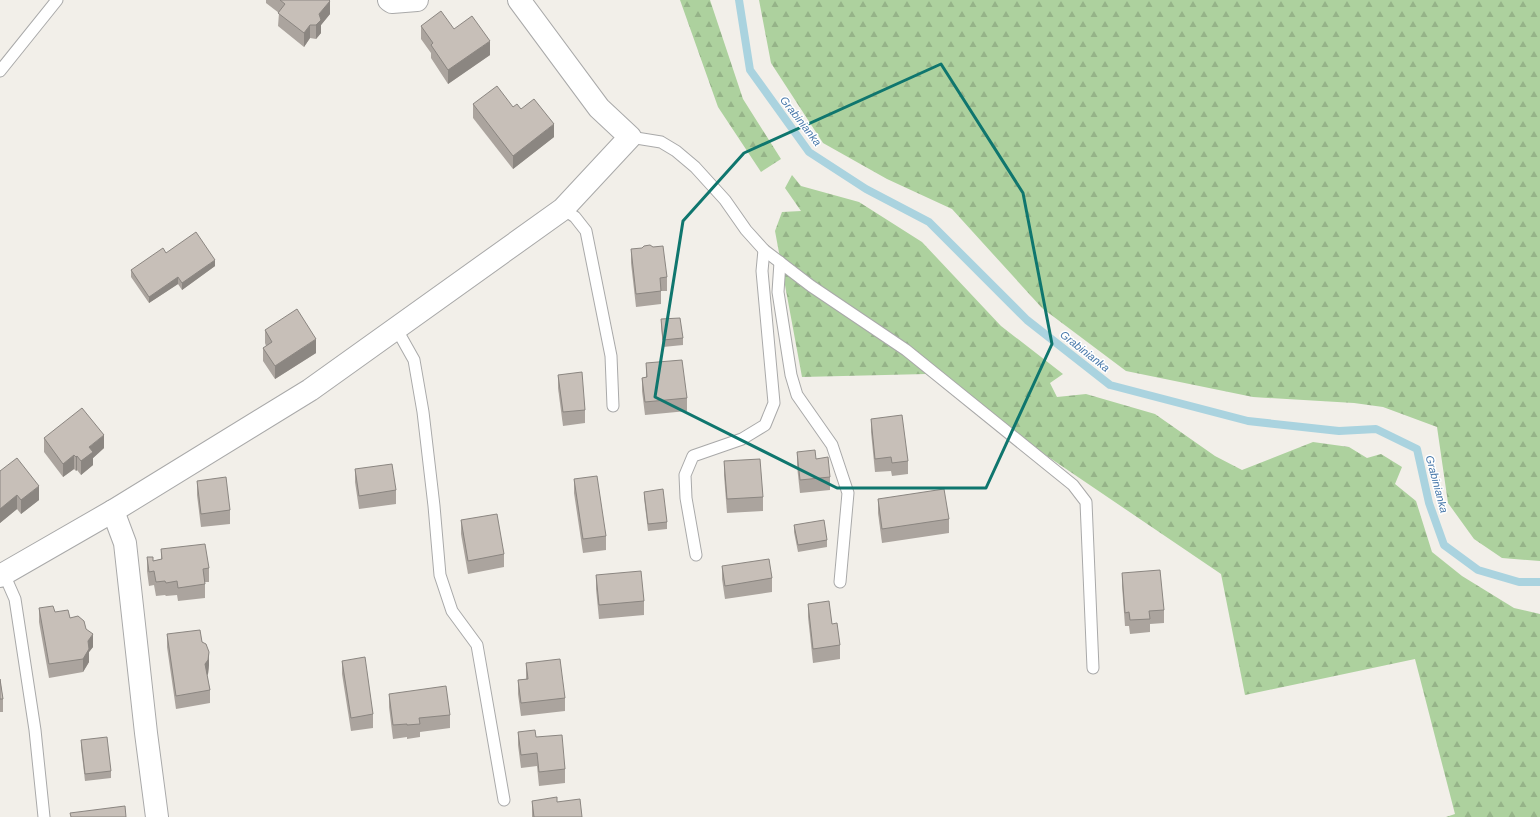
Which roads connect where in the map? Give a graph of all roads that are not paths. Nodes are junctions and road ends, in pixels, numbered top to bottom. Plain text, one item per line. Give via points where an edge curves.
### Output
1 (57, 0) edge
2 (389, 0) edge
3 (417, 0) edge
4 (519, 0) edge
5 (0, 71) edge
6 (630, 137) junction
7 (563, 209) junction
8 (764, 250) junction
9 (780, 262) junction
10 (396, 328) junction
11 (613, 406) dead end
12 (113, 511) junction
13 (696, 555) dead end
14 (2, 575) edge
15 (840, 582) dead end
16 (1093, 668) dead end
17 (504, 800) dead end
18 (44, 817) edge
19 (157, 817) edge

1 - 5 lane
2 - 3 street
4 - 6 street via 599,108
6 - 7 street
6 - 8 lane via 661,142 676,151 725,200
7 - 10 street
7 - 11 lane via 575,217 586,230 611,356
8 - 9 lane
8 - 13 lane via 762,271 774,402 765,426 742,439 693,456 685,475 686,498
9 - 15 lane via 778,292 791,375 797,395 832,445 848,493
9 - 16 lane via 906,350 1072,484 1086,502
10 - 12 street via 310,390
10 - 17 lane via 414,360 422,404 440,575 452,611 478,645
12 - 14 street
12 - 19 street via 125,543
14 - 18 lane via 15,599 35,730

